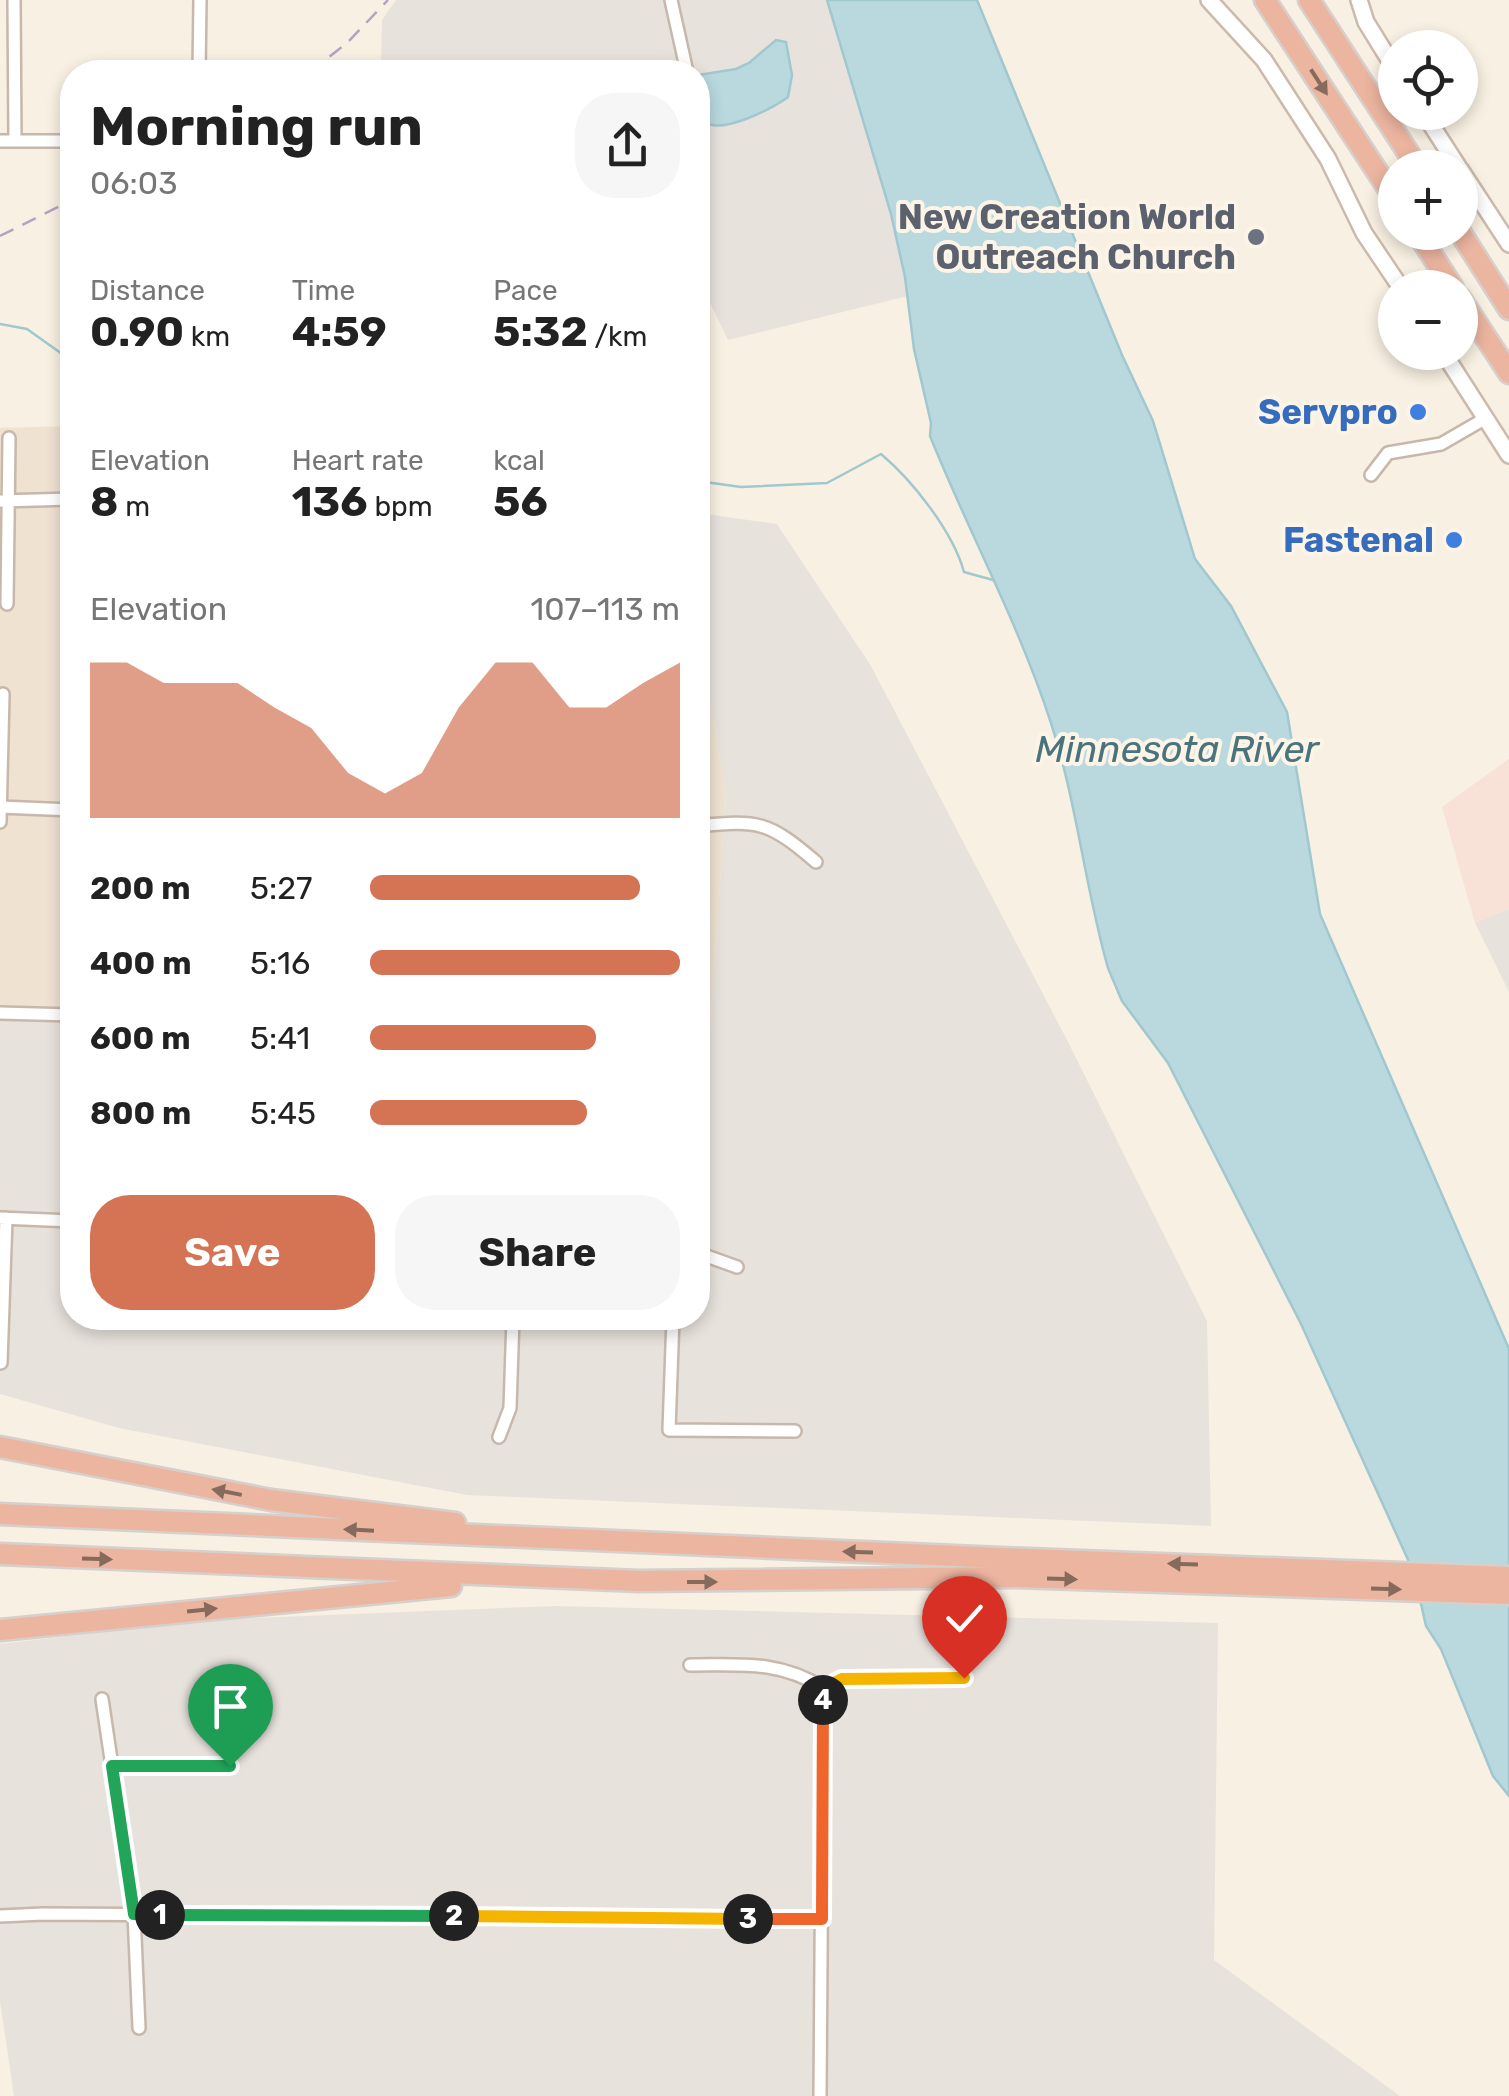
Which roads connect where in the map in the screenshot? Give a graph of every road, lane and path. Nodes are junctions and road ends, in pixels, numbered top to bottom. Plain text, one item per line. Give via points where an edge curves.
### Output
1 (14, 0) edge
2 (200, 0) edge
3 (672, 0) edge
4 (1209, 0) edge
5 (1265, 0) edge
6 (1309, 0) edge
7 (1360, 0) edge
8 (1378, 41) edge
9 (199, 60) edge
10 (684, 60) edge
11 (0, 141) edge
12 (15, 142) junction
13 (60, 142) edge
14 (1406, 150) edge
15 (1378, 173) edge
16 (1478, 196) edge
17 (1509, 244) edge
18 (1471, 250) edge
19 (1388, 270) edge
20 (1509, 309) edge
21 (1478, 326) edge
22 (1455, 370) edge
23 (1509, 373) edge
24 (1486, 418) junction
25 (9, 438) dead end
26 (1509, 455) edge
27 (1371, 475) dead end
28 (60, 499) edge
29 (4, 501) edge
30 (8, 604) dead end
31 (4, 694) dead end
32 (0, 808) edge
33 (60, 810) edge
34 (0, 822) edge
35 (710, 825) edge
36 (816, 862) dead end
37 (0, 1012) edge
38 (60, 1014) edge
39 (3, 1218) edge
40 (60, 1220) edge
41 (710, 1258) edge
42 (737, 1268) dead end
43 (513, 1330) edge
44 (673, 1330) edge
45 (1, 1364) edge
46 (795, 1431) dead end
47 (499, 1436) dead end
48 (0, 1446) edge
49 (0, 1514) edge
50 (566, 1540) junction
51 (0, 1554) edge
52 (1285, 1576) junction
53 (1509, 1576) edge
54 (639, 1581) junction
55 (1509, 1594) edge
56 (0, 1630) edge
57 (690, 1665) dead end
58 (964, 1678) dead end
59 (824, 1688) junction
60 (102, 1699) dead end
61 (112, 1766) junction
62 (230, 1766) dead end
63 (134, 1914) junction
64 (0, 1916) edge
65 (822, 1919) junction
66 (139, 2028) dead end
67 (820, 2096) edge

1 - 12 street
2 - 9 street
3 - 10 street
4 - 19 street via 1270,70
5 -> 15 highway
6 - 14 highway
7 - 8 street
11 - 12 street
12 - 13 street
16 - 17 street
18 - 20 highway
21 - 23 highway
22 - 24 street
24 - 26 street
24 - 27 street via 1441,444 1388,453
25 - 29 street
28 - 29 street
29 - 30 street
31 - 32 street
32 - 33 street
32 - 34 street
35 - 36 street via 748,821 780,832
37 - 38 street
39 - 40 street
39 - 45 street
41 - 42 street
43 - 47 street via 510,1408
44 - 46 street via 669,1430
50 -> 48 highway via 270,1500
50 -> 49 highway
52 -> 50 highway
51 -> 54 highway
52 - 53 highway
54 -> 52 highway
52 -> 55 highway
56 -> 54 highway via 442,1586
57 - 59 street via 772,1666
58 - 59 street via 842,1679
59 - 65 street
60 - 61 street
61 - 62 street
61 - 63 street
63 - 64 street
63 - 65 street
63 - 66 street
65 - 67 street

